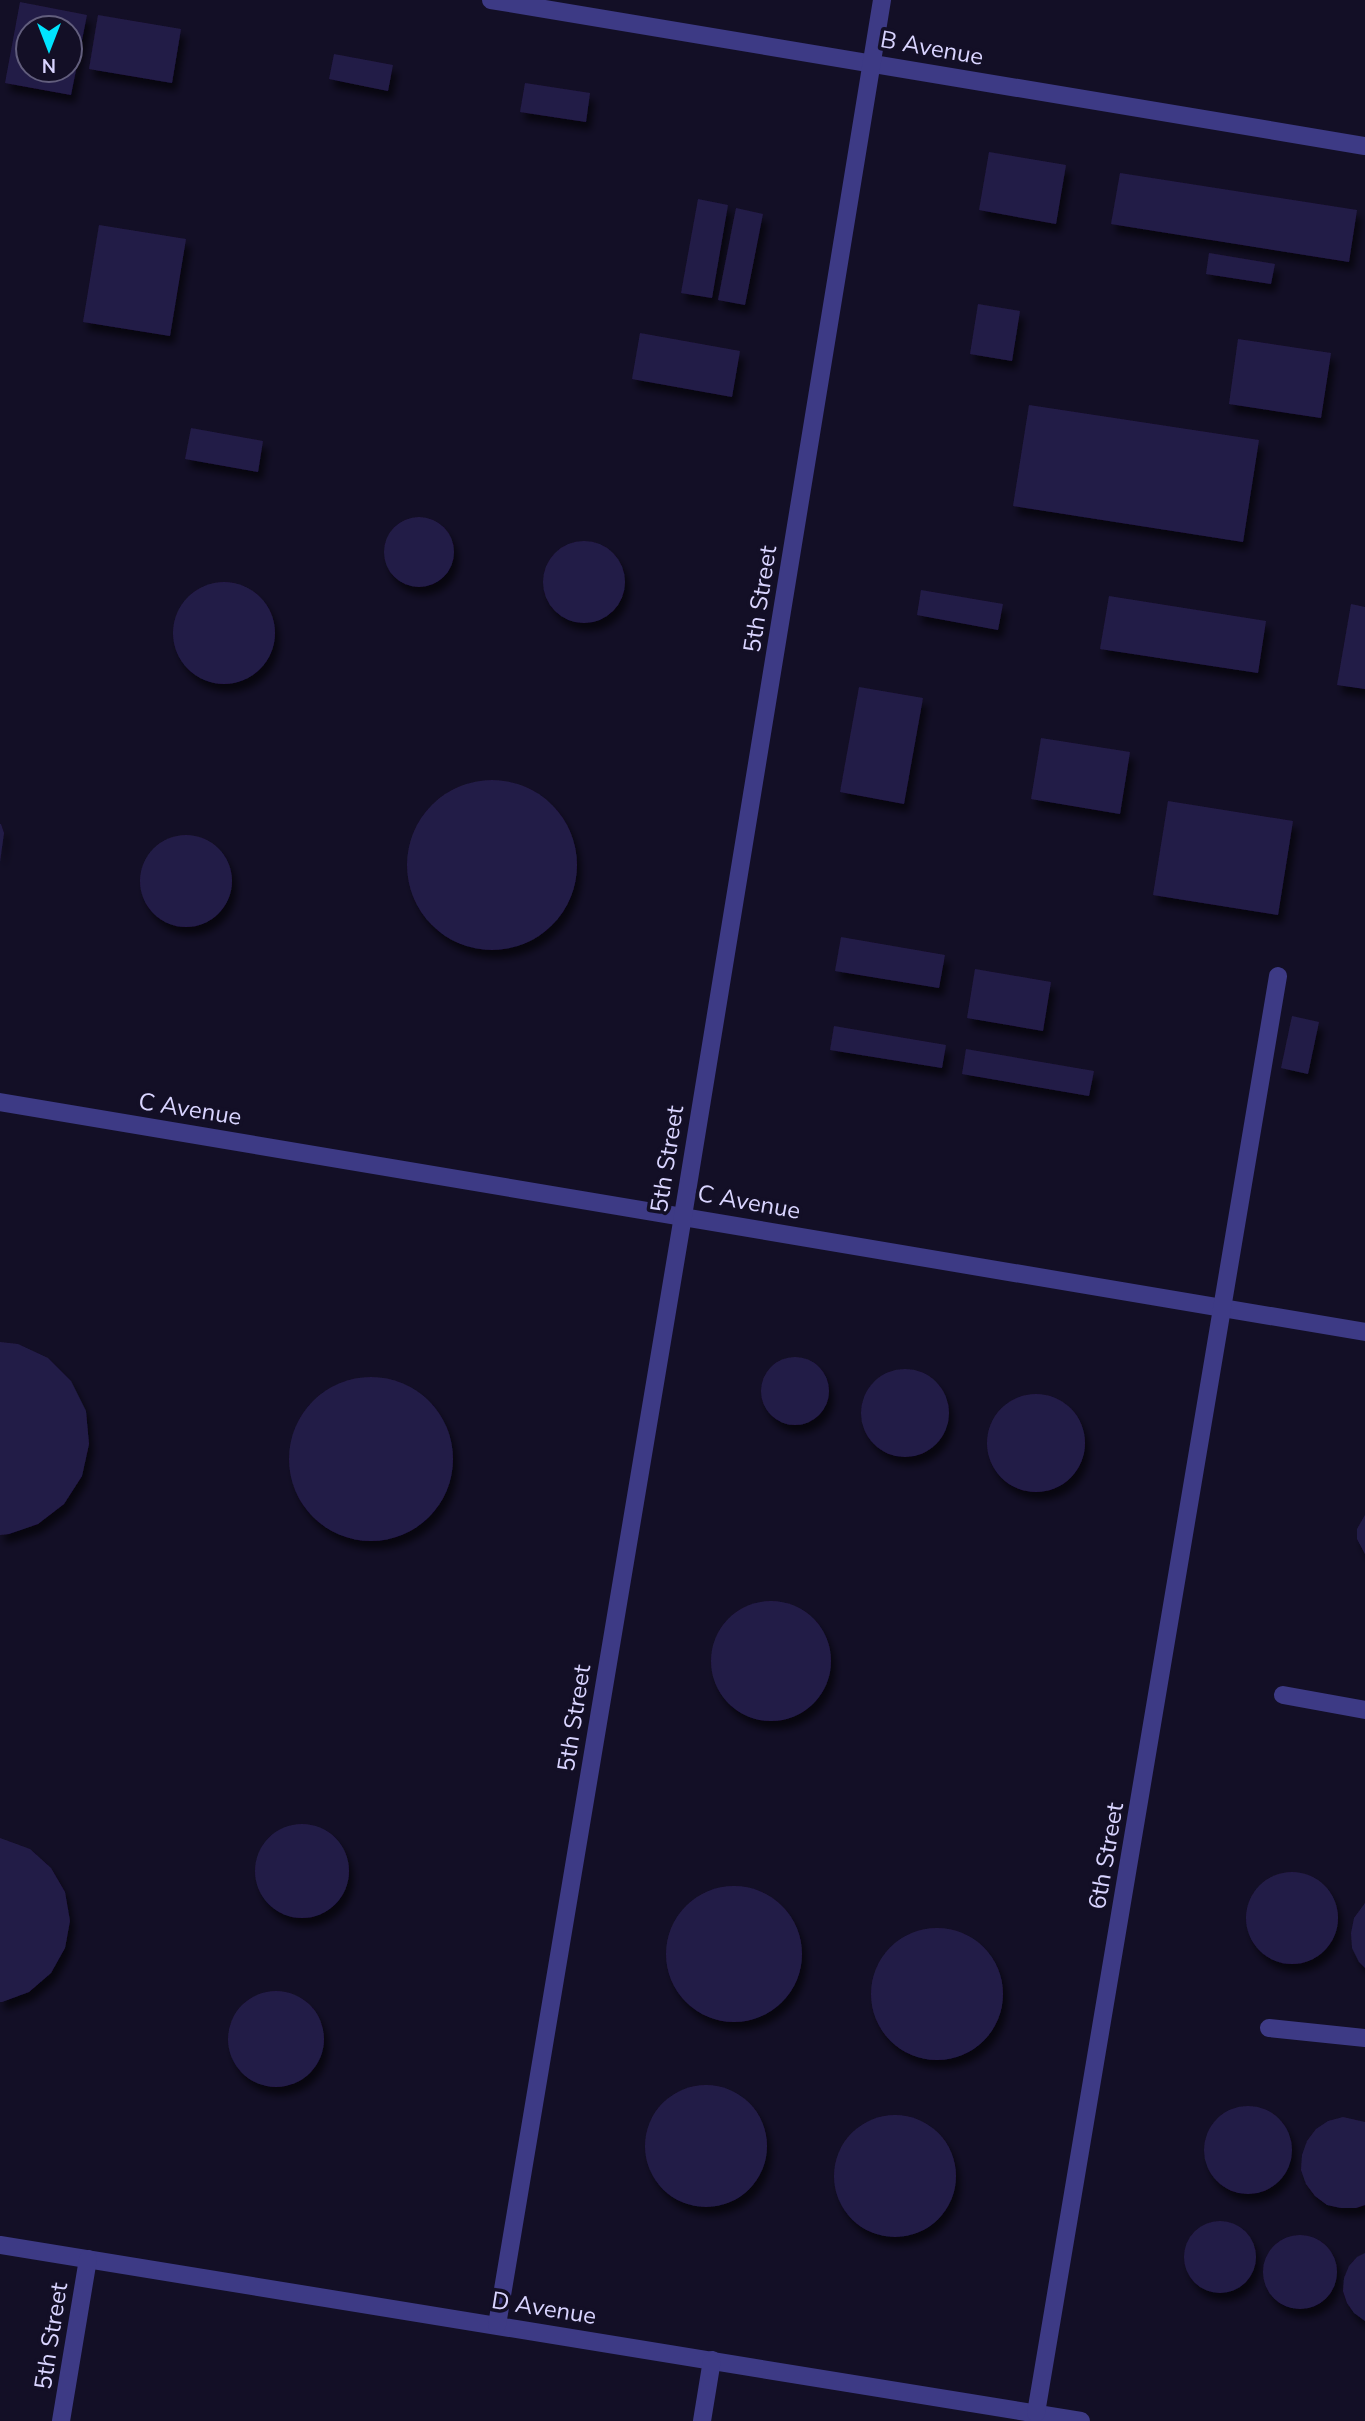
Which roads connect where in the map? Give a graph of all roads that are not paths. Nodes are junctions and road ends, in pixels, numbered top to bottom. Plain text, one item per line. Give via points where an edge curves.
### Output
1 (491, 0) edge
2 (882, 0) edge
3 (872, 63) junction
4 (1365, 146) edge
5 (1278, 976) dead end
6 (0, 1102) edge
7 (683, 1216) junction
8 (1223, 1307) junction
9 (1365, 1332) edge
10 (1283, 1695) dead end
11 (1365, 1710) edge
12 (1269, 2028) dead end
13 (1365, 2038) edge
14 (0, 2245) edge
15 (88, 2259) junction
16 (497, 2325) junction
17 (712, 2360) junction
18 (1036, 2413) junction
19 (61, 2421) edge
20 (702, 2421) edge
21 (1081, 2421) edge

1 - 3 lane, B Avenue
2 - 3 lane, 5th Street
3 - 4 lane, B Avenue
3 - 7 lane, 5th Street
5 - 8 lane, 6th Street
6 - 7 lane, C Avenue
7 - 8 lane, C Avenue
7 - 16 lane, 5th Street
8 - 9 lane, C Avenue
8 - 18 lane, 6th Street
10 - 11 lane
12 - 13 lane
14 - 15 lane, D Avenue
15 - 16 lane, D Avenue
15 - 19 lane, 5th Street
16 - 17 lane, D Avenue
17 - 18 lane, D Avenue
17 - 20 lane
18 - 21 lane, D Avenue

